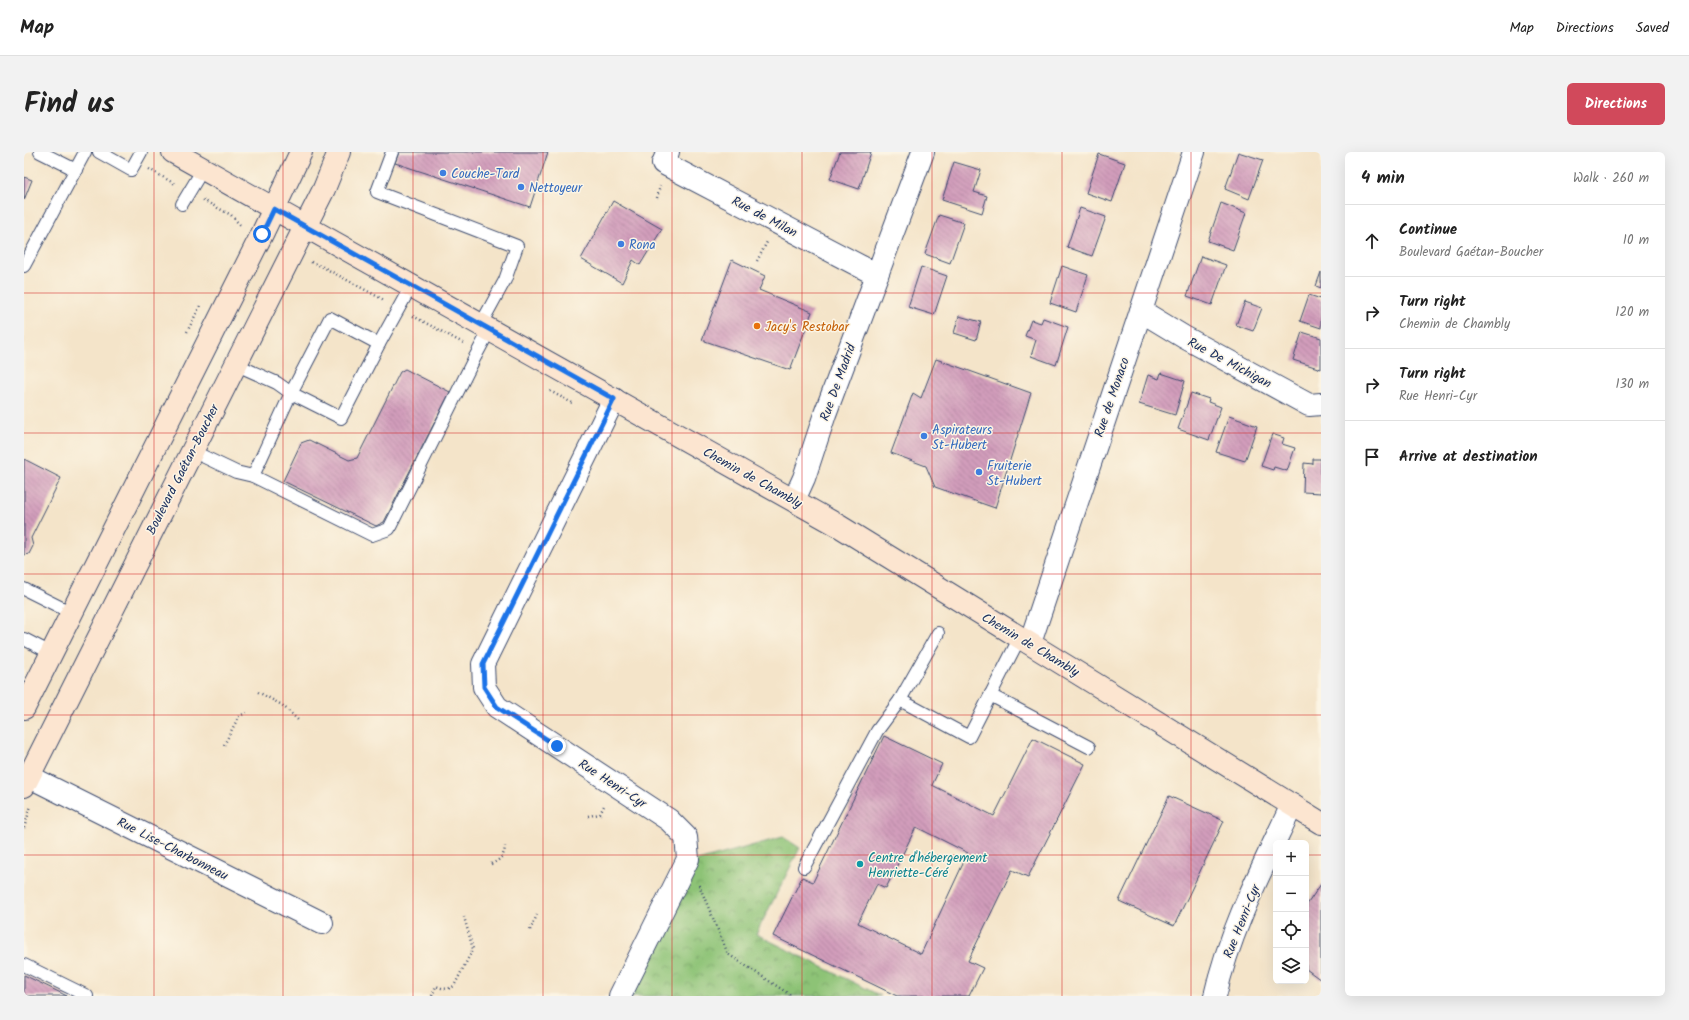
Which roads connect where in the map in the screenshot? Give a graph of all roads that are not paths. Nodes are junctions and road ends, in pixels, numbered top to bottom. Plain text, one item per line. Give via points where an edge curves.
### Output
1 (40, 152) edge
2 (85, 152) edge
3 (99, 152) edge
4 (141, 152) edge
5 (301, 152) edge
6 (339, 152) edge
7 (392, 152) edge
8 (668, 152) edge
9 (923, 152) edge
10 (1194, 152) edge
11 (181, 154) edge
12 (203, 169) junction
13 (76, 170) junction
14 (182, 204) dead end
15 (274, 209) junction
16 (305, 226) junction
17 (24, 266) edge
18 (877, 275) junction
19 (411, 286) junction
20 (1141, 311) junction
21 (486, 327) junction
22 (379, 344) junction
23 (235, 364) junction
24 (291, 393) junction
25 (614, 399) junction
26 (1321, 404) edge
27 (192, 450) junction
28 (253, 476) junction
29 (794, 500) junction
30 (24, 589) edge
31 (72, 613) junction
32 (938, 633) dead end
33 (24, 640) edge
34 (1025, 640) junction
35 (51, 653) junction
36 (990, 695) junction
37 (900, 700) junction
38 (24, 708) edge
39 (1089, 747) dead end
40 (26, 779) edge
41 (1292, 805) junction
42 (1321, 823) edge
43 (804, 867) dead end
44 (322, 923) dead end
45 (24, 965) edge
46 (86, 996) edge
47 (620, 996) edge
48 (1215, 996) edge

1 - 13 lane
2 - 13 lane
3 - 4 lane via 130,174
5 - 15 street
6 - 16 street, Boulevard Gaétan-Boucher
7 - 21 lane via 378,192 517,246
8 - 18 street, Rue de Milan via 663,163
9 - 18 street, Rue De Madrid
10 - 20 street, Rue de Monaco
11 - 12 street, Chemin de Chambly
12 - 14 lane
12 - 15 street, Chemin de Chambly
13 - 17 lane
15 - 16 street, Chemin de Chambly
15 - 31 street
16 - 19 street, Chemin de Chambly
16 - 23 street, Boulevard Gaétan-Boucher
18 - 29 street, Rue De Madrid
19 - 21 street, Chemin de Chambly
19 - 22 lane
20 - 26 street, Rue De Michigan via 1309,405
20 - 34 street, Rue de Monaco
21 - 25 street, Chemin de Chambly
21 - 28 lane via 474,359 389,529 372,535
22 - 24 lane via 341,418
22 - 24 lane via 330,318
23 - 24 lane
23 - 27 street, Boulevard Gaétan-Boucher
24 - 28 lane
25 - 29 street, Chemin de Chambly
25 - 47 street, Rue Henri-Cyr via 483,664 484,687 497,707 669,820 686,837 688,859
27 - 28 lane via 236,472
27 - 40 street, Boulevard Gaétan-Boucher
29 - 34 street, Chemin de Chambly
30 - 31 lane
31 - 35 street
32 - 37 lane
33 - 35 lane
34 - 36 lane
34 - 41 street, Chemin de Chambly
35 - 38 street
36 - 37 lane via 969,737
36 - 39 lane
37 - 43 lane via 877,731
40 - 44 street, Rue Lise-Charbonneau
41 - 42 street, Chemin de Chambly
41 - 48 street, Rue Henri-Cyr via 1248,898 1220,973
45 - 46 lane

